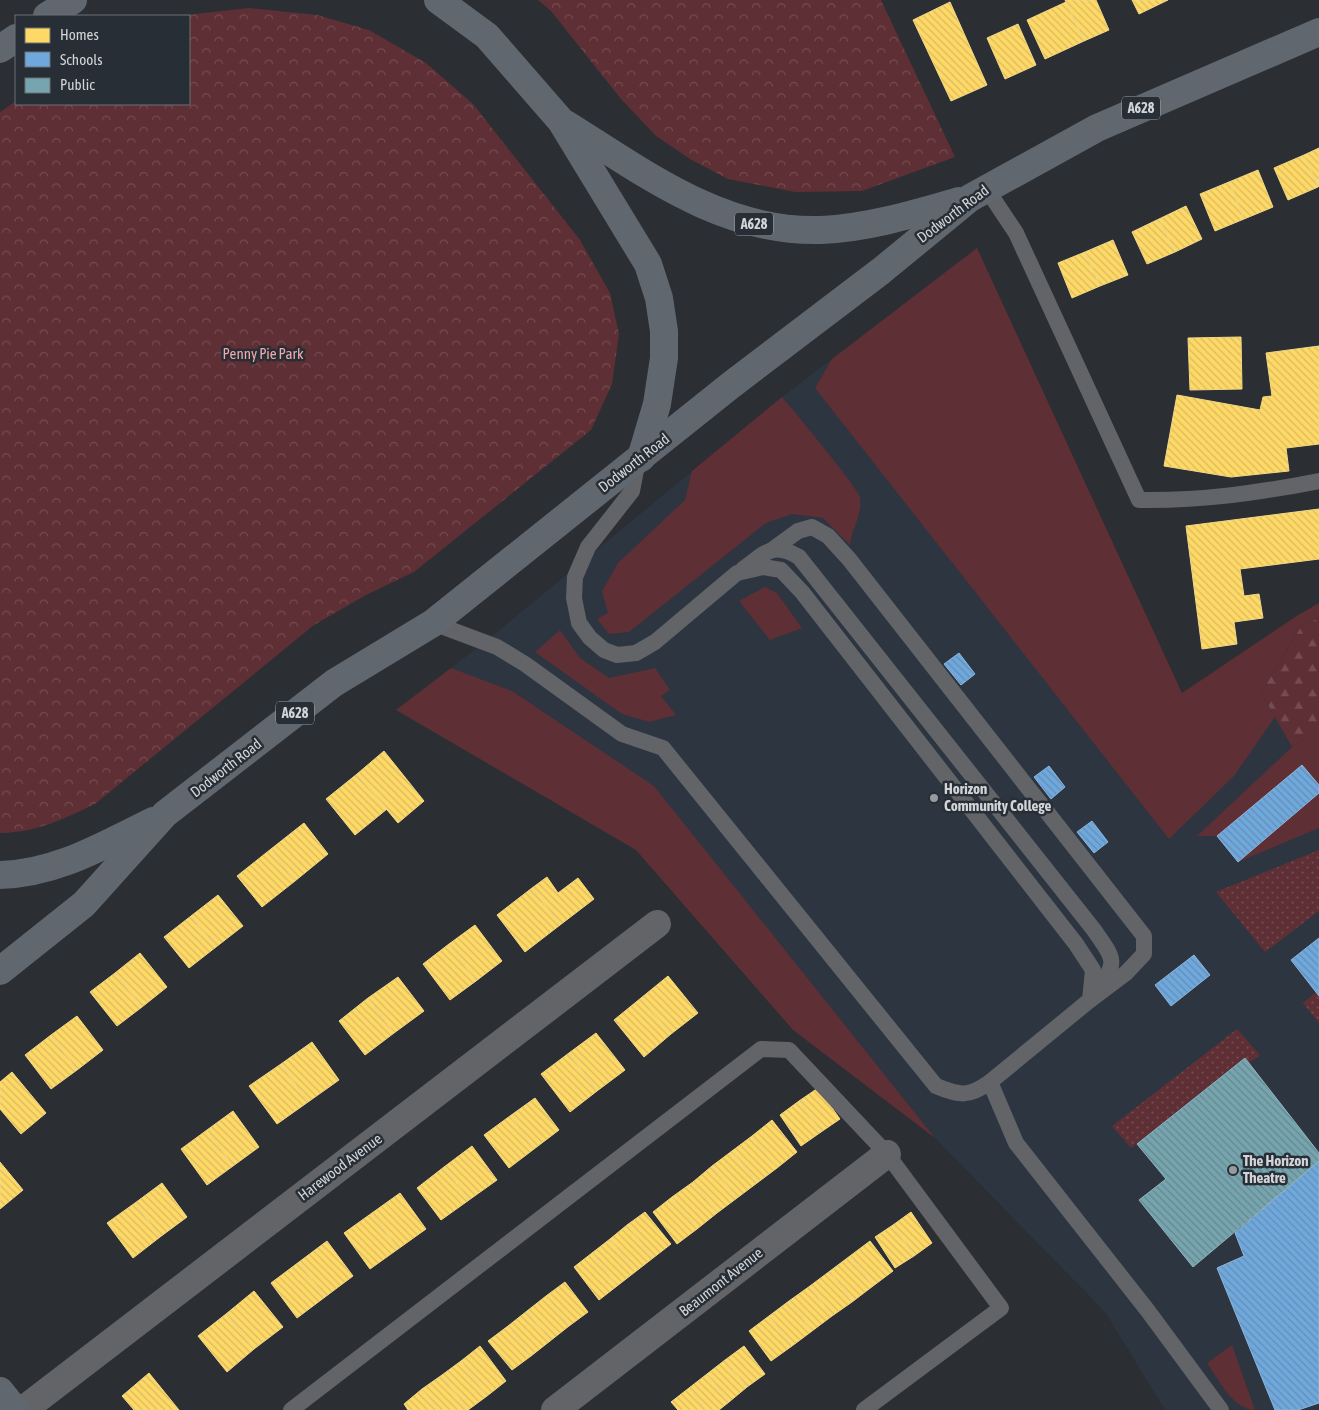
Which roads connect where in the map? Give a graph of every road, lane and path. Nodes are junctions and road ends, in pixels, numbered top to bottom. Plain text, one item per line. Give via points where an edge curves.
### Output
1 (73, 0) edge
2 (438, 0) edge
3 (49, 15) edge
4 (1319, 32) edge
5 (15, 39) edge
6 (0, 49) edge
7 (561, 121) junction
8 (978, 193) junction
9 (639, 459) junction
10 (1319, 481) edge
11 (772, 550) junction
12 (738, 573) junction
13 (433, 623) junction
14 (166, 814) junction
15 (0, 876) edge
16 (657, 924) dead end
17 (0, 972) edge
18 (1090, 1000) junction
19 (990, 1082) junction
20 (888, 1154) junction
21 (0, 1391) edge
22 (15, 1410) edge
23 (22, 1410) edge
24 (291, 1410) edge
25 (555, 1410) edge
26 (864, 1410) edge
27 (1221, 1410) edge

1 - 3 highway
2 - 7 highway, A628 via 487,36
4 - 8 highway, Dodworth Road / A628 via 1097,128
5 - 6 highway
7 - 8 highway, A628 via 718,213 758,225 822,230 859,226 899,218
7 - 9 highway, A628 via 648,264 659,298 664,358 657,404
8 - 9 highway, Dodworth Road / A628
8 - 10 lane via 1016,233 1138,500 1189,500 1270,491
9 - 12 lane via 632,491 588,547 575,577 574,598 579,623 590,638 617,656 636,653 655,642
9 - 13 highway, Dodworth Road / A628
11 - 12 lane
11 - 18 lane via 786,549 799,557 1094,930 1112,956 1111,972
11 - 18 lane via 798,531 812,527 828,536 1144,936 1144,954 1126,973
12 - 18 lane via 763,568 781,570 802,592 1076,944 1093,970
13 - 14 highway, Dodworth Road / A628 via 334,684
13 - 19 lane via 496,646 622,734 663,748 936,1086 956,1094 976,1092
14 - 15 highway, A628 via 64,864
14 - 17 highway, Dodworth Road / A628 via 84,904
16 - 23 street, Harewood Avenue
18 - 19 lane
19 - 27 lane via 1016,1143
20 - 24 lane via 789,1050 762,1049
20 - 25 street, Beaumont Avenue
20 - 26 lane via 1001,1308
21 - 22 highway

